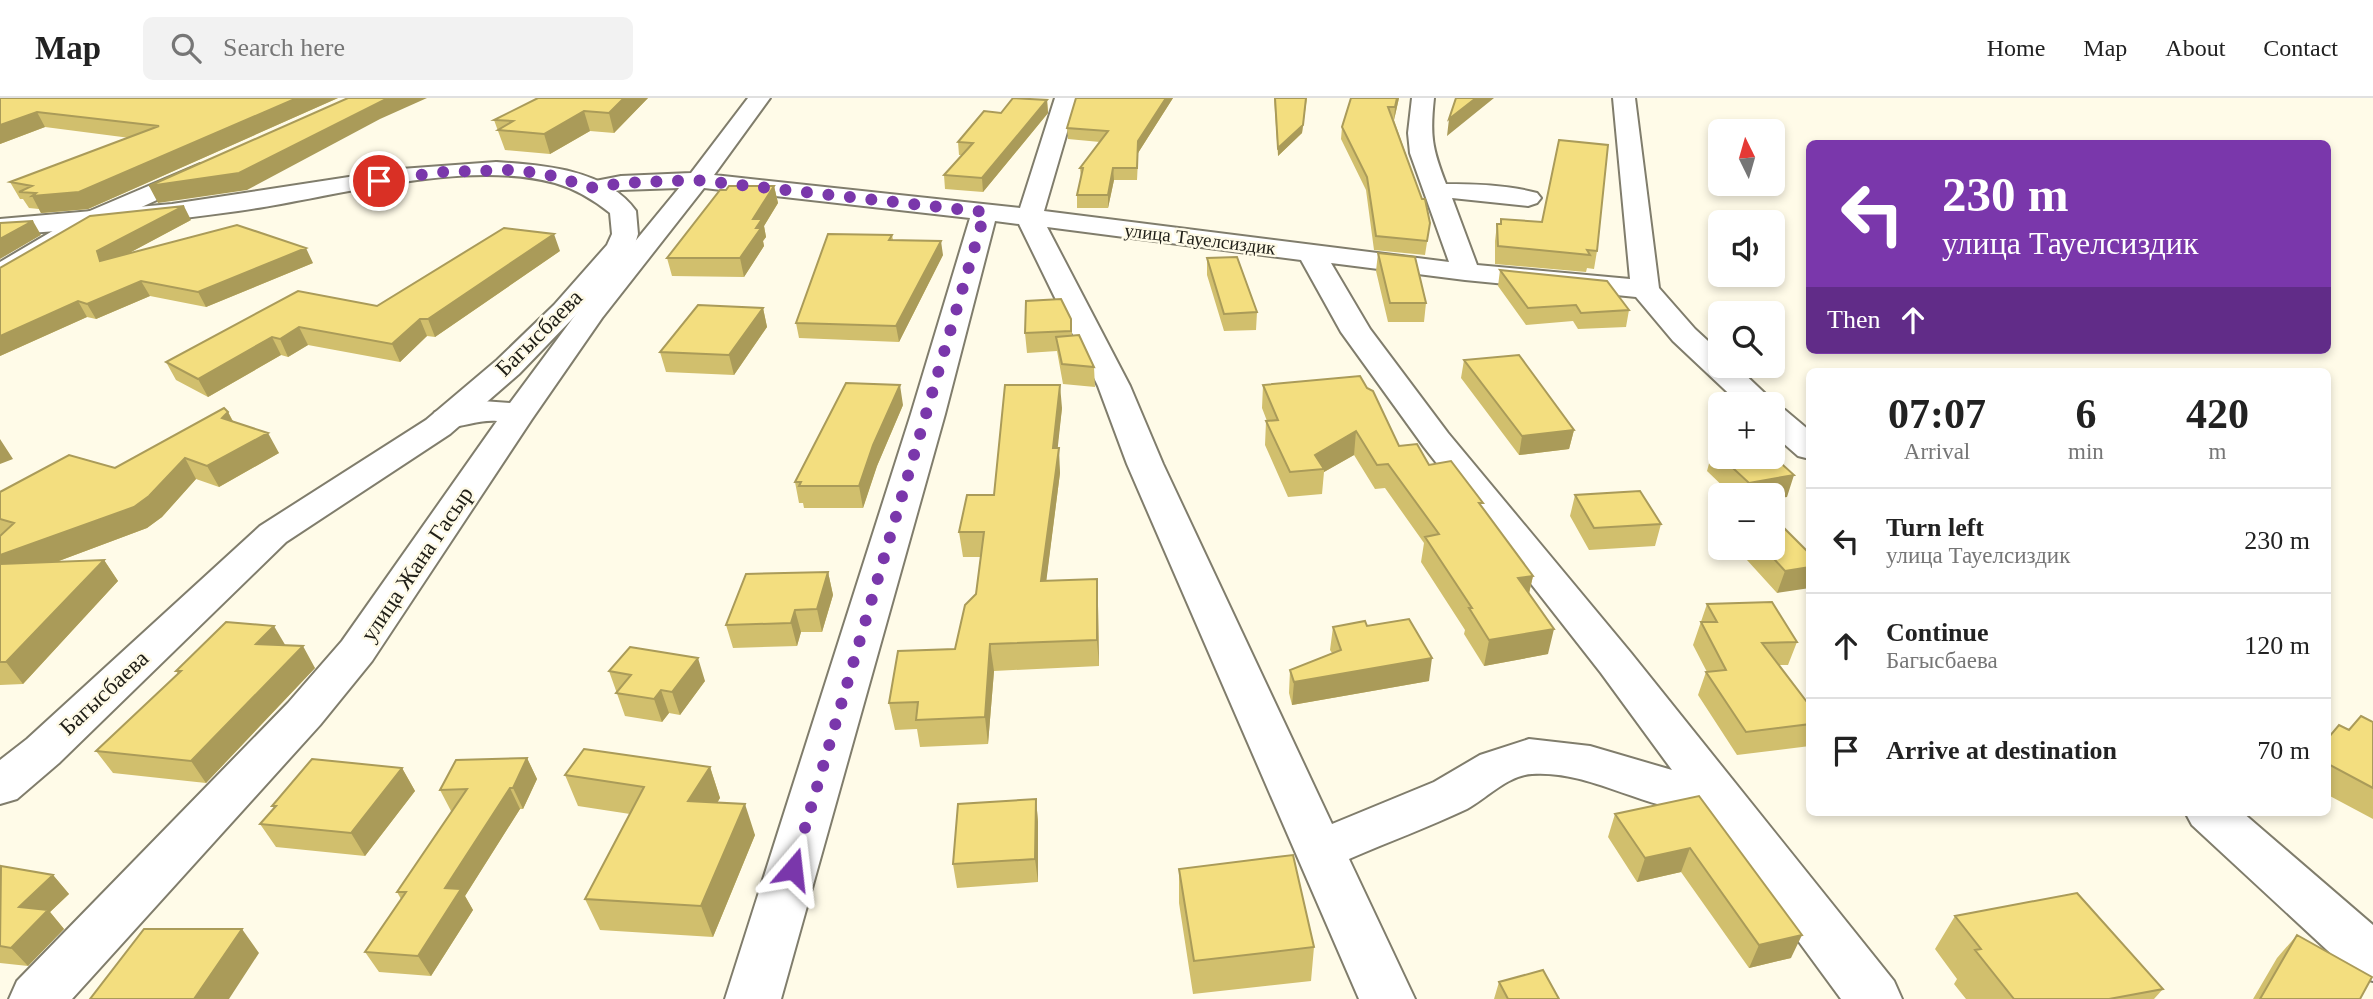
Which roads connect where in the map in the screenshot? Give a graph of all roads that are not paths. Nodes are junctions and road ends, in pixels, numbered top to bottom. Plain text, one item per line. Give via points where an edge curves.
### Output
1 (759, 98) edge
2 (1066, 98) edge
3 (1423, 98) edge
4 (1624, 98) edge
5 (219, 162) edge
6 (696, 180) junction
7 (594, 188) junction
8 (1438, 191) junction
9 (1528, 198) dead end
10 (985, 212) junction
11 (1029, 217) junction
12 (87, 222) junction
13 (0, 227) edge
14 (640, 234) junction
15 (1312, 254) junction
16 (1465, 272) junction
17 (0, 274) edge
18 (1645, 289) junction
19 (578, 311) junction
20 (1746, 392) edge
21 (516, 418) junction
22 (447, 419) junction
23 (1785, 427) edge
24 (1806, 446) edge
25 (0, 786) edge
26 (1717, 793) junction
27 (2213, 816) edge
28 (1320, 850) junction
29 (2373, 958) edge
30 (37, 999) edge
31 (753, 999) edge
32 (1387, 999) edge
33 (1874, 999) edge

1 - 6 street, улица Жана Гасыр
2 - 11 street
3 - 8 street via 1422,153
4 - 18 street
5 - 12 street
6 - 7 street, улица Тауелсиздик
6 - 10 street, улица Тауелсиздик
6 - 14 street, улица Жана Гасыр
7 - 12 street via 529,171 440,172
7 - 14 street via 623,211
8 - 9 street
8 - 16 street
10 - 11 street, улица Тауелсиздик
10 - 31 street
11 - 15 street, улица Тауелсиздик
11 - 28 street via 1114,386
12 - 13 street
12 - 17 street
14 - 19 street, улица Жана Гасыр
15 - 16 street, улица Тауелсиздик
15 - 26 street via 1356,332 1436,440
16 - 18 street, улица Тауелсиздик
18 - 20 street via 1684,335
19 - 21 street, улица Жана Гасыр
19 - 22 street, Багысбаева
21 - 22 street via 496,411
21 - 30 street, улица Жана Гасыр via 357,651
22 - 25 street, Багысбаева via 273,534
23 - 24 street
26 - 28 street via 1649,783 1590,763 1529,756 1497,767 1451,795
26 - 33 street
27 - 29 street
28 - 32 street

